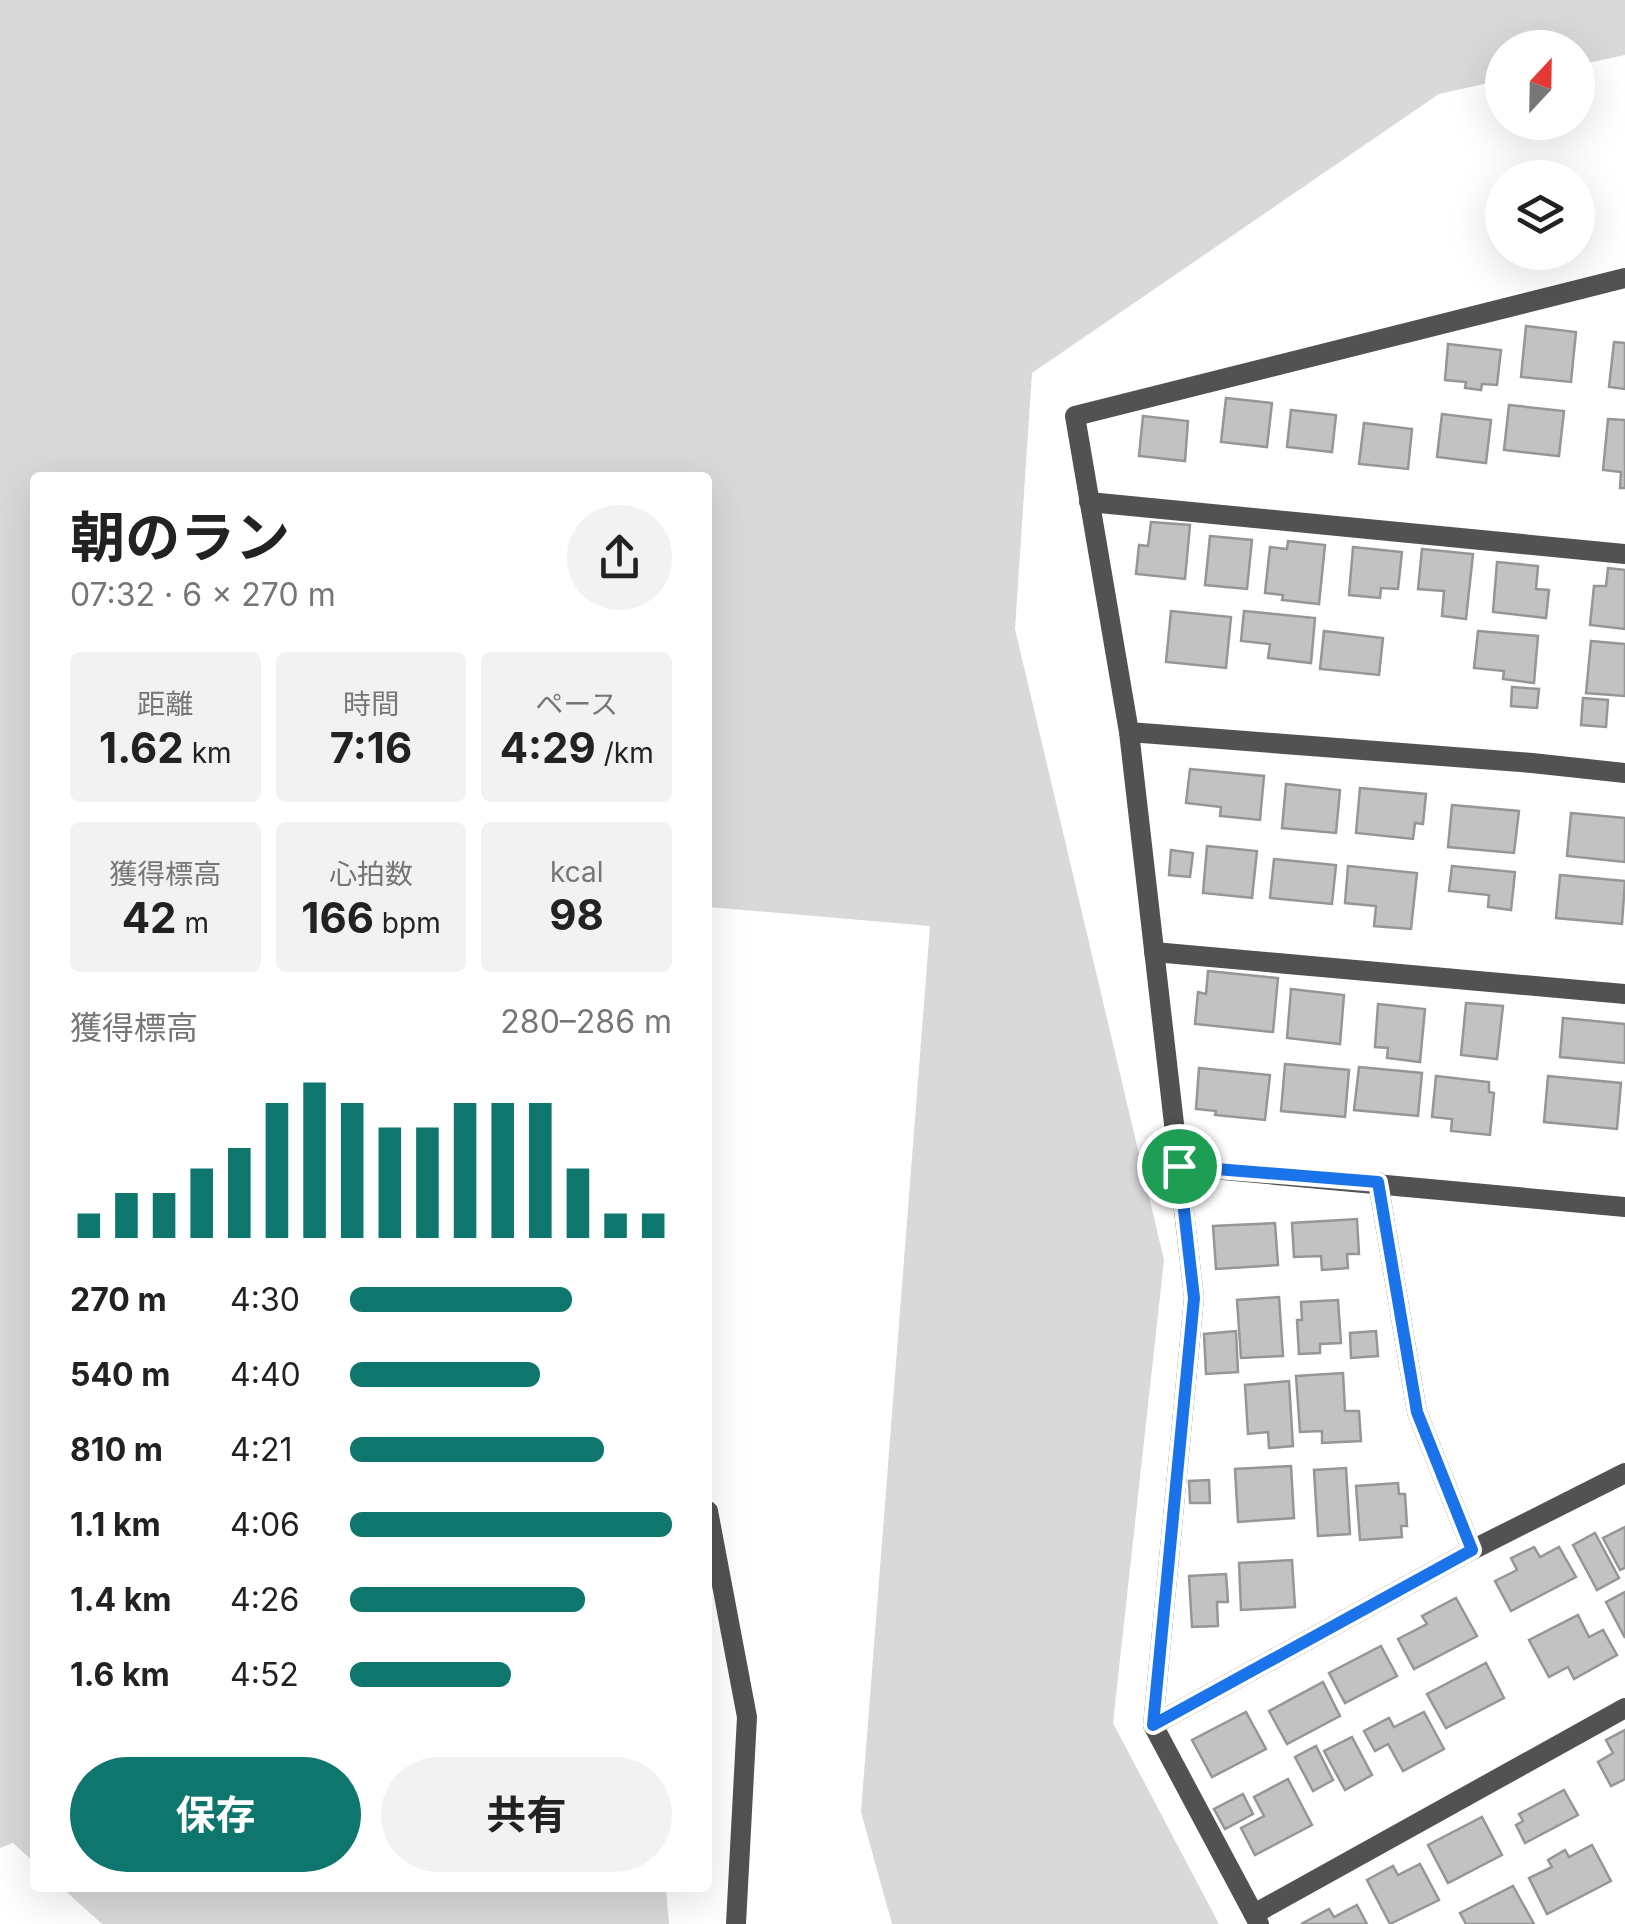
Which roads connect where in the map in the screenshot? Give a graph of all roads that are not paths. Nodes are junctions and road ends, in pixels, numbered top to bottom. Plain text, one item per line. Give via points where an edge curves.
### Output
1 (1625, 278) edge
2 (1090, 502) junction
3 (1625, 554) edge
4 (1129, 732) junction
5 (1625, 773) edge
6 (1154, 952) junction
7 (1625, 994) edge
8 (1179, 1166) junction
9 (1378, 1182) junction
10 (1625, 1207) edge
11 (1625, 1473) edge
12 (712, 1533) edge
13 (1472, 1550) junction
14 (1625, 1708) edge
15 (1153, 1725) junction
16 (1256, 1919) edge
17 (736, 1924) edge

1 - 2 street via 1074,416
2 - 3 street
2 - 4 street
4 - 5 street
4 - 6 street
6 - 7 street
6 - 8 street
8 - 9 street
8 - 15 street via 1194,1298
9 - 10 street
9 - 13 street via 1417,1412
11 - 13 street
12 - 17 street via 747,1717
13 - 15 street
14 - 16 street
15 - 16 street

